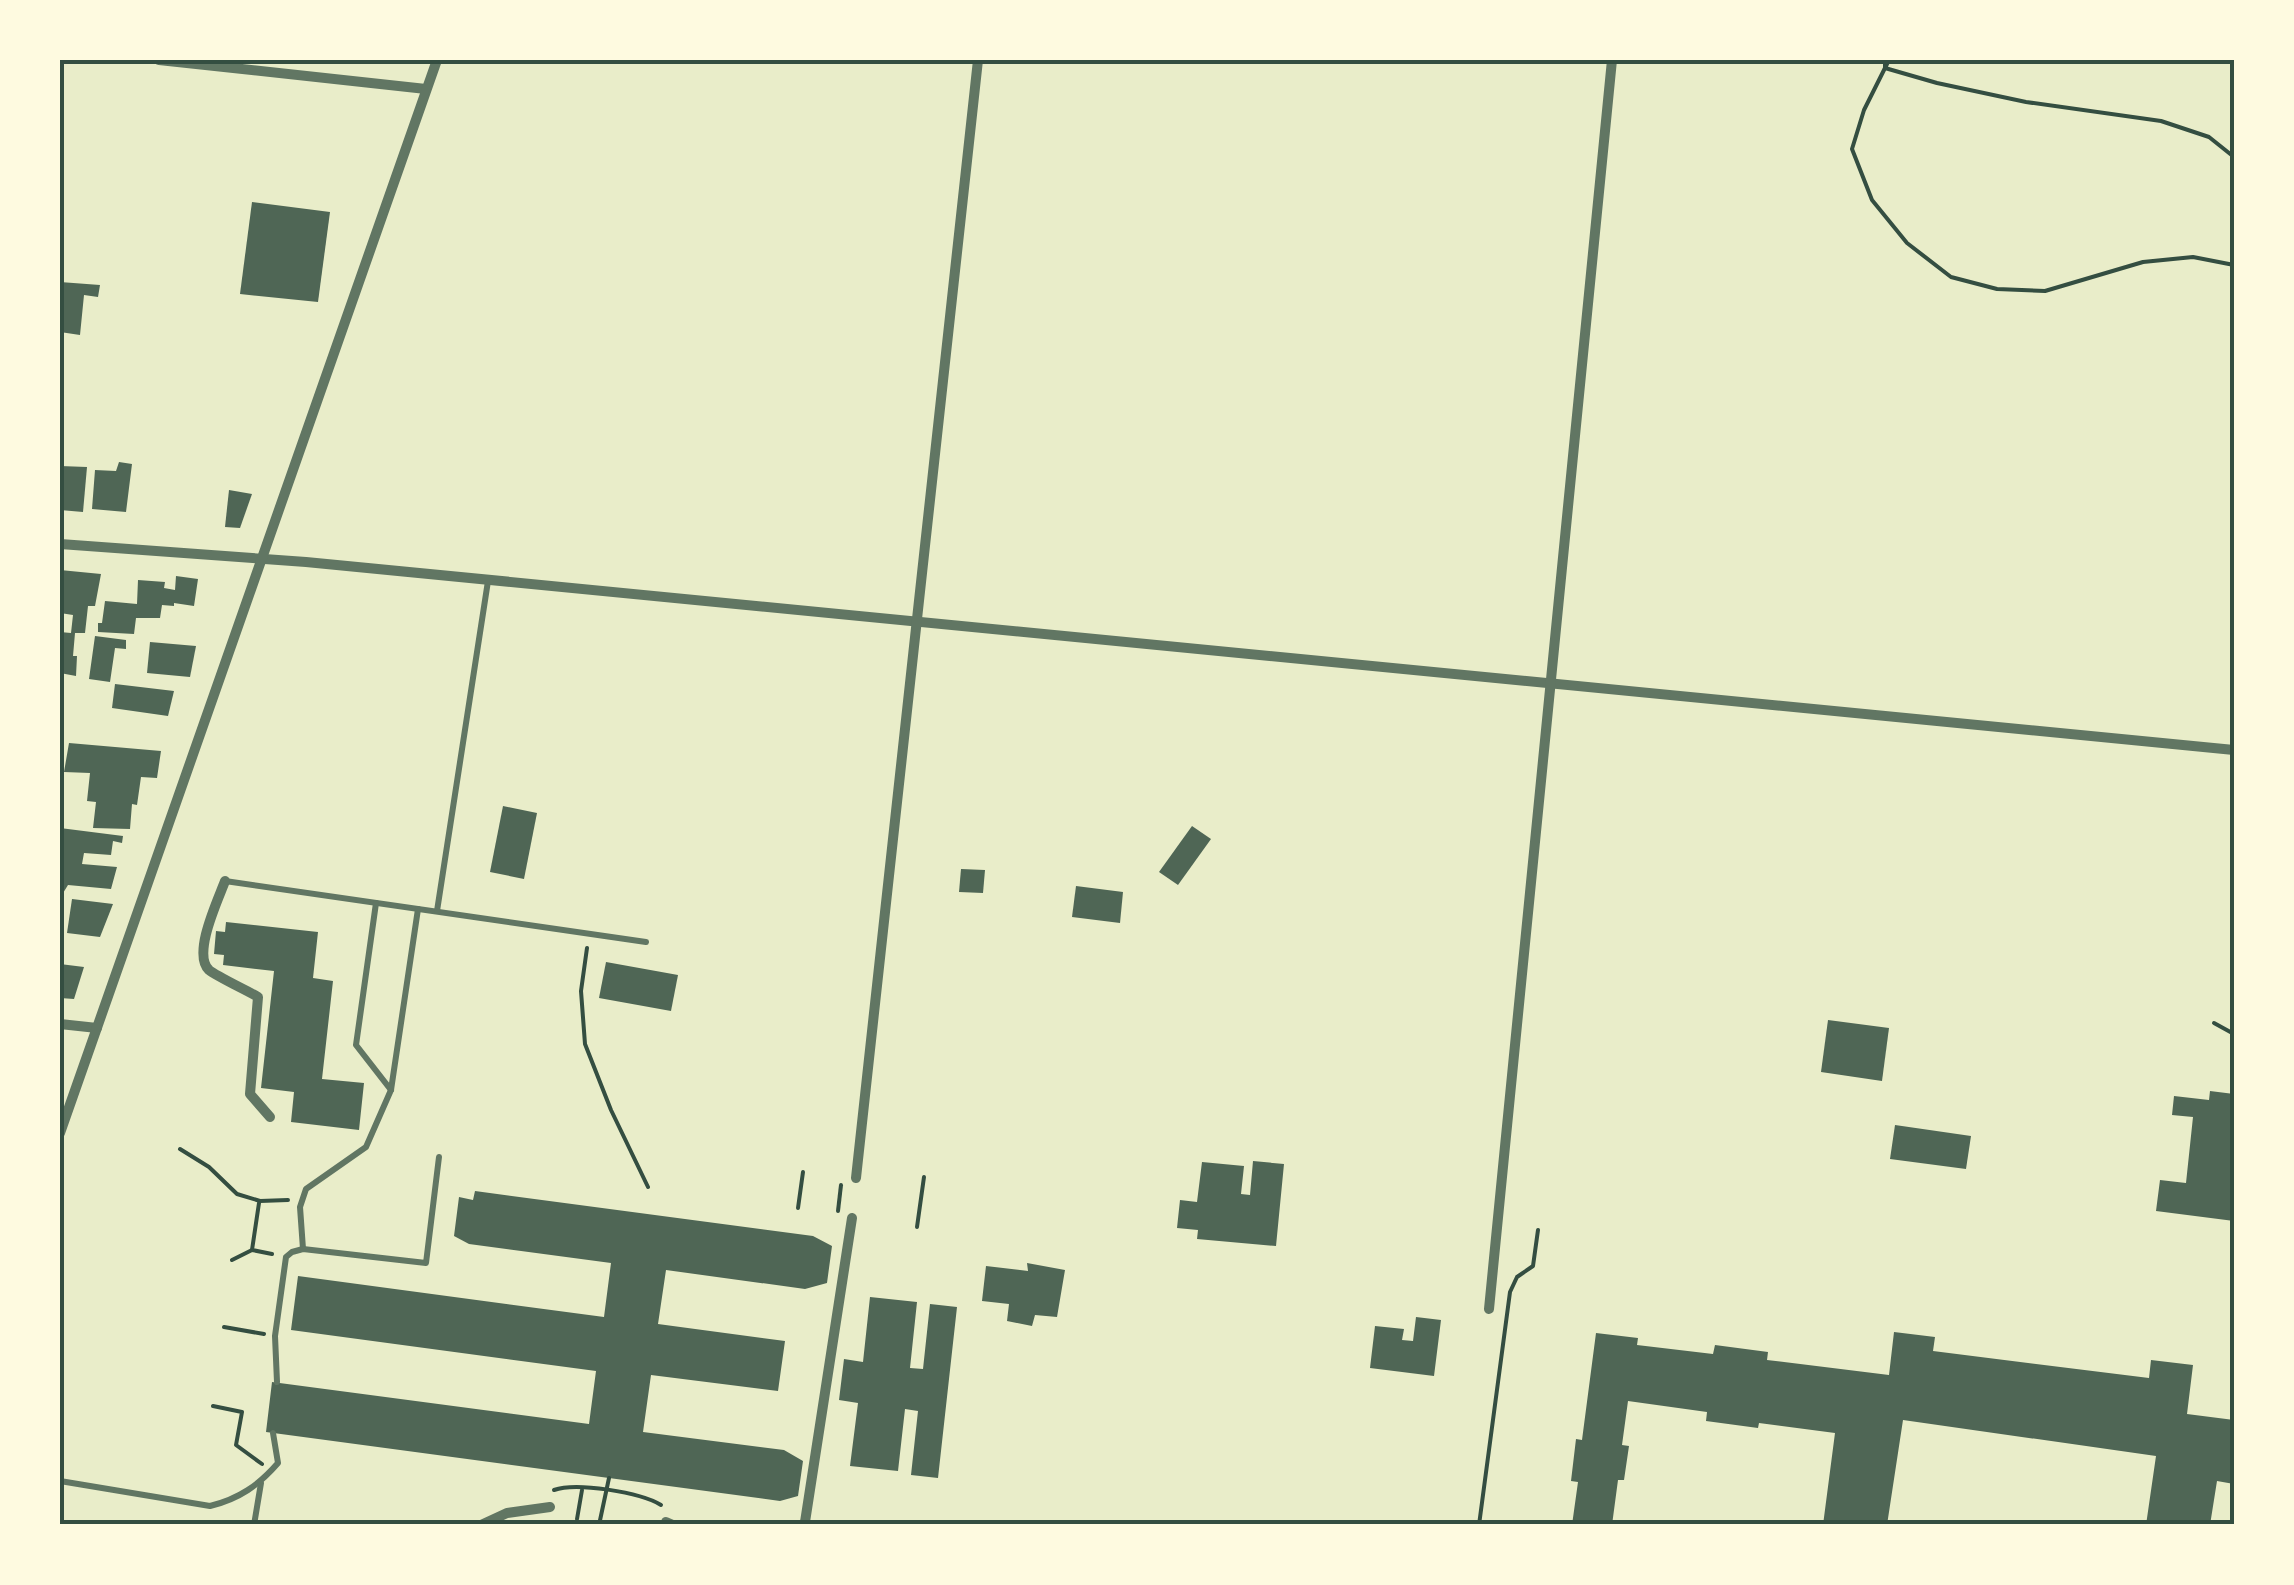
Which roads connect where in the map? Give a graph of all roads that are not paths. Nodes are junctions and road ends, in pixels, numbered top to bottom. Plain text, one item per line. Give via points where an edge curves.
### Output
1 (158, 60) edge
2 (437, 60) edge
3 (978, 60) edge
4 (1612, 60) edge
5 (426, 89) junction
6 (60, 544) edge
7 (262, 558) junction
8 (488, 580) junction
9 (917, 622) junction
10 (1551, 684) junction
11 (2234, 750) edge
12 (225, 881) joint
13 (376, 902) junction
14 (418, 909) junction
15 (437, 911) junction
16 (646, 942) dead end
17 (60, 1024) edge
18 (97, 1028) junction
19 (391, 1090) junction
20 (270, 1117) dead end
21 (60, 1133) edge
22 (439, 1157) dead end
23 (856, 1178) road end
24 (852, 1218) dead end
25 (303, 1249) junction
26 (1490, 1309) dead end
27 (277, 1382) dead end
28 (272, 1433) dead end
29 (60, 1481) edge
30 (261, 1482) junction
31 (550, 1507) dead end
32 (254, 1525) edge
33 (481, 1525) edge
34 (802, 1525) edge

1 - 5 street
2 - 5 street
3 - 9 street
4 - 10 street
5 - 7 street
6 - 7 street
7 - 8 street
7 - 18 street
8 - 9 street
8 - 15 lane
9 - 10 street
9 - 23 street
10 - 11 street
10 - 26 street
12 - 13 lane
12 - 20 street via 202,955 208,970 258,997 250,1094
13 - 14 lane
13 - 19 lane via 356,1045
14 - 15 lane
14 - 19 lane
15 - 16 lane
17 - 18 street
18 - 21 street
19 - 25 lane via 366,1147 306,1189
22 - 25 lane via 426,1263
24 - 34 street
25 - 27 lane via 286,1256 275,1336
28 - 30 lane via 278,1463
29 - 30 lane via 210,1506
30 - 32 lane
31 - 33 street via 507,1513

